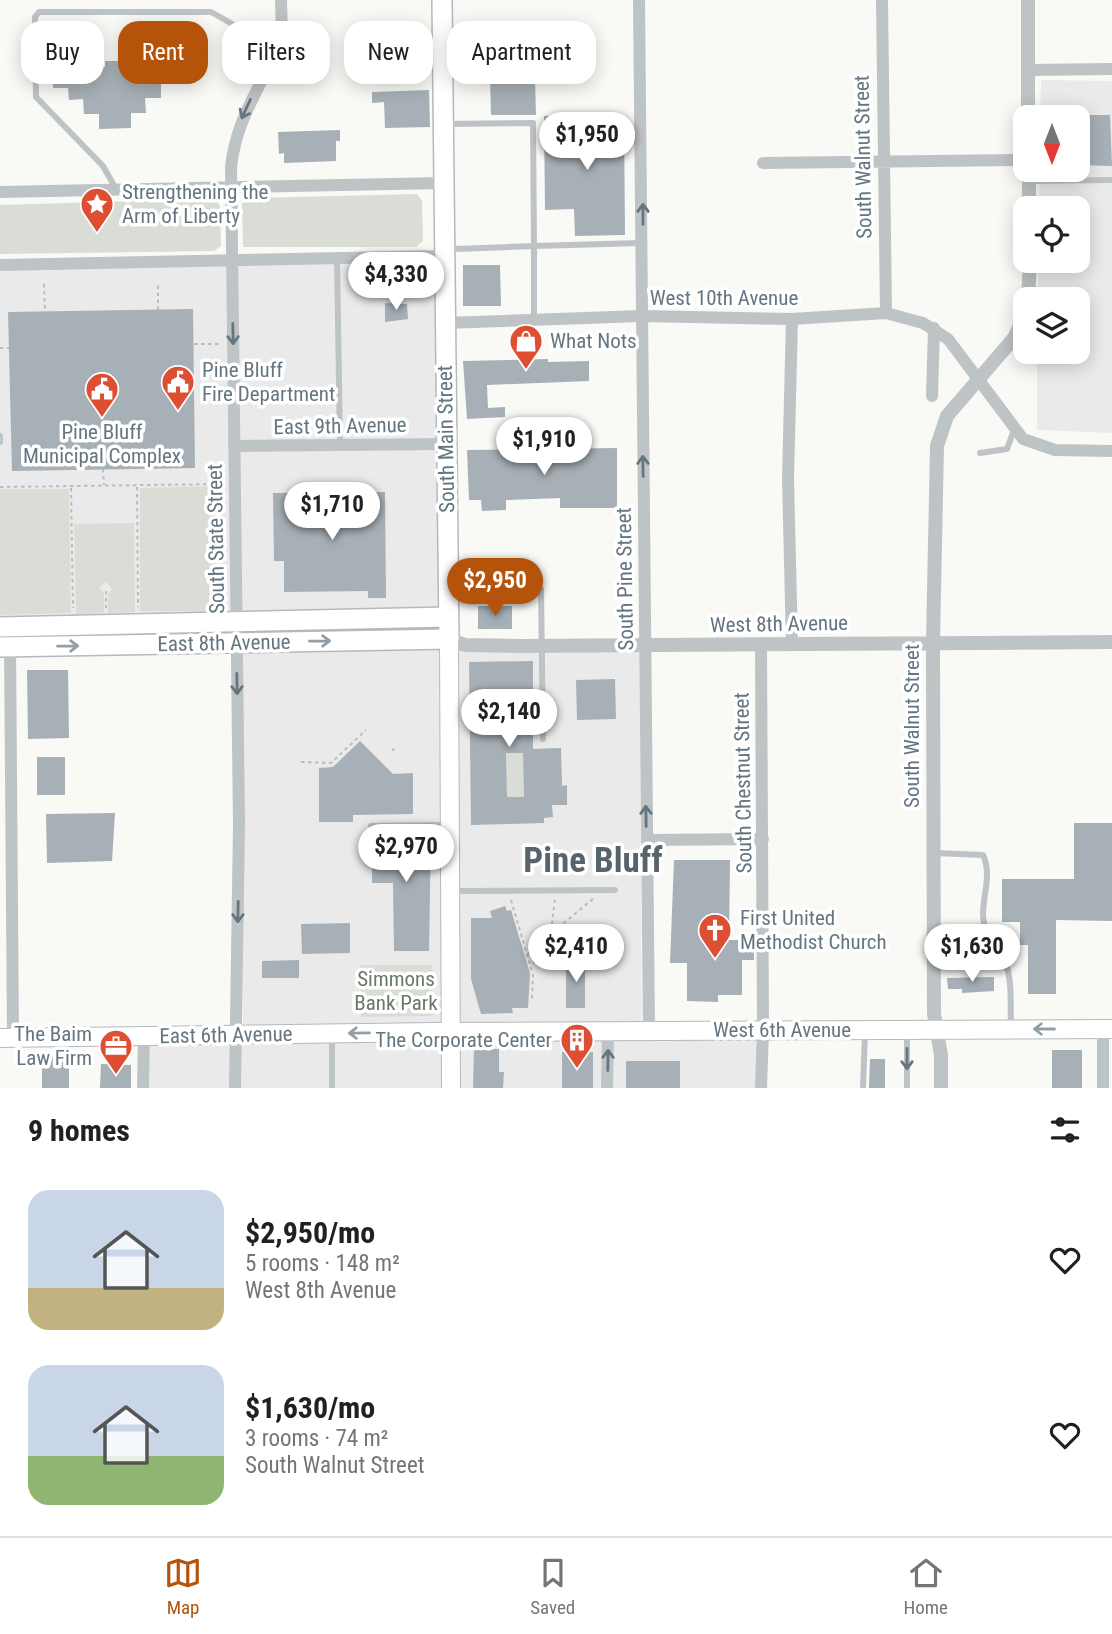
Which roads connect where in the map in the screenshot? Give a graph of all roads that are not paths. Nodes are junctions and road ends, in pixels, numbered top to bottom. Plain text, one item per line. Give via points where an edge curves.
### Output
1 (281, 0) edge
2 (442, 0) edge
3 (639, 0) edge
4 (882, 0) edge
5 (1028, 0) edge
6 (227, 21) edge
7 (281, 21) edge
8 (1112, 69) edge
9 (1028, 70) junction
10 (259, 84) edge
11 (1028, 105) edge
12 (444, 124) junction
13 (1013, 160) edge
14 (763, 163) dead end
15 (886, 163) junction
16 (1090, 179) edge
17 (1112, 180) edge
18 (443, 183) junction
19 (232, 188) junction
20 (116, 190) junction
21 (0, 192) edge
22 (642, 243) junction
23 (534, 246) junction
24 (443, 256) junction
25 (337, 258) junction
26 (231, 261) junction
27 (0, 265) edge
28 (886, 313) junction
29 (641, 316) junction
30 (792, 319) junction
31 (534, 320) junction
32 (444, 323) junction
33 (934, 328) junction
34 (1013, 339) edge
35 (979, 378) junction
36 (932, 396) dead end
37 (1014, 430) junction
38 (0, 436) edge
39 (0, 442) edge
40 (446, 444) junction
41 (234, 446) junction
42 (340, 446) junction
43 (1112, 451) edge
44 (980, 453) dead end
45 (448, 579) junction
46 (448, 617) junction
47 (236, 622) junction
48 (5, 637) edge
49 (449, 639) junction
50 (933, 642) junction
51 (1112, 642) edge
52 (236, 643) junction
53 (761, 645) junction
54 (792, 645) junction
55 (541, 646) junction
56 (645, 646) junction
57 (5, 682) edge
58 (542, 739) dead end
59 (450, 825) junction
60 (371, 826) dead end
61 (763, 839) junction
62 (647, 840) junction
63 (934, 853) junction
64 (615, 890) dead end
65 (451, 891) junction
66 (991, 940) junction
67 (934, 942) junction
68 (865, 1029) junction
69 (907, 1029) junction
70 (937, 1029) junction
71 (1011, 1029) junction
72 (1107, 1029) edge
73 (763, 1030) junction
74 (608, 1031) junction
75 (649, 1031) junction
76 (452, 1032) junction
77 (332, 1033) junction
78 (237, 1034) junction
79 (144, 1037) junction
80 (7, 1038) edge
81 (143, 1088) edge
82 (235, 1088) edge
83 (331, 1088) edge
84 (451, 1088) edge
85 (607, 1088) edge
86 (761, 1088) edge
87 (863, 1088) edge
88 (907, 1088) edge
89 (941, 1088) edge
90 (1103, 1088) edge

1 - 7 street, South State Street
2 - 12 main road, South Main Street
22 -> 3 street, South Pine Street
4 - 15 street, South Walnut Street
5 - 9 street
6 - 20 lane via 211,12 39,12 35,18 36,97 109,173
8 - 9 street
9 - 11 street
10 -> 19 street, South State Street via 237,132
12 - 18 main road, South Main Street
12 - 23 lane via 533,123
13 - 15 street
14 - 15 street
15 - 28 street, South Walnut Street
16 - 17 lane
18 - 19 street
18 - 24 main road, South Main Street
19 - 20 street
19 - 26 street, South State Street
20 - 21 street
22 - 23 lane
22 - 29 street, South Pine Street
23 - 24 lane via 455,249
23 - 31 lane
24 - 25 street
24 - 32 main road, South Main Street
25 - 26 street
25 - 42 lane
26 - 27 street
26 -> 41 street, South State Street
28 - 30 street, West 10th Avenue
28 - 33 street, West 10th Avenue
29 - 30 street, West 10th Avenue
29 - 31 street, West 10th Avenue
56 -> 29 street, South Pine Street
30 - 54 street via 788,478
31 - 32 street, West 10th Avenue
32 - 40 main road, South Main Street
33 - 35 street, West 10th Avenue
33 - 36 street
34 - 35 street, South Walnut Street
35 - 37 street, West 10th Avenue
35 - 50 street, South Walnut Street via 947,416 937,446
37 - 43 street via 1037,446 1055,450
37 - 44 lane via 1007,449
38 - 39 lane
40 - 42 street, East 9th Avenue
40 - 45 main road, South Main Street
41 - 42 street, East 9th Avenue
41 - 47 street, South State Street
45 - 46 main road, South Main Street
45 - 55 lane via 528,577 535,581 541,589
46 - 47 main road, East 8th Avenue
46 - 49 main road, South Main Street
47 - 48 main road, East 8th Avenue
47 - 52 street, South State Street
48 -> 52 main road, East 8th Avenue
48 - 57 street
52 -> 49 main road, East 8th Avenue
49 - 55 street, West 8th Avenue via 466,645
49 - 59 main road, South Main Street
50 - 51 street, West 8th Avenue
50 - 54 street, West 8th Avenue
50 - 63 street, South Walnut Street
52 -> 78 street, South State Street
53 - 54 street, West 8th Avenue
53 - 56 street, West 8th Avenue
53 - 61 street, South Chestnut Street
55 - 56 street, West 8th Avenue
55 - 58 lane
62 -> 56 street, South Pine Street
57 - 80 street
59 - 60 lane
59 - 65 main road, South Main Street
61 - 62 street
61 - 73 street, South Chestnut Street
62 - 75 street, South Pine Street
63 - 66 lane via 983,855 986,897 982,913
63 - 67 street, South Walnut Street
64 - 65 lane
65 - 76 main road, South Main Street
66 - 67 lane
66 - 71 lane via 1006,964
67 - 70 street, South Walnut Street
68 - 69 main road, West 6th Avenue
68 - 73 main road, West 6th Avenue
68 - 87 lane
69 - 70 main road, West 6th Avenue
69 -> 88 lane
70 - 71 main road, West 6th Avenue
70 - 89 street, South Walnut Street
72 -> 71 main road, West 6th Avenue
72 - 90 street
73 - 75 main road, West 6th Avenue
73 - 86 street, South Chestnut Street
74 - 75 main road, West 6th Avenue
74 - 76 main road, West 6th Avenue
85 -> 74 street
76 -> 77 main road, East 6th Avenue
76 - 84 main road, South Main Street
77 - 78 main road, East 6th Avenue
77 - 83 lane
78 - 79 main road, East 6th Avenue
78 - 82 street, South State Street
79 - 80 main road, East 6th Avenue
79 - 81 street

